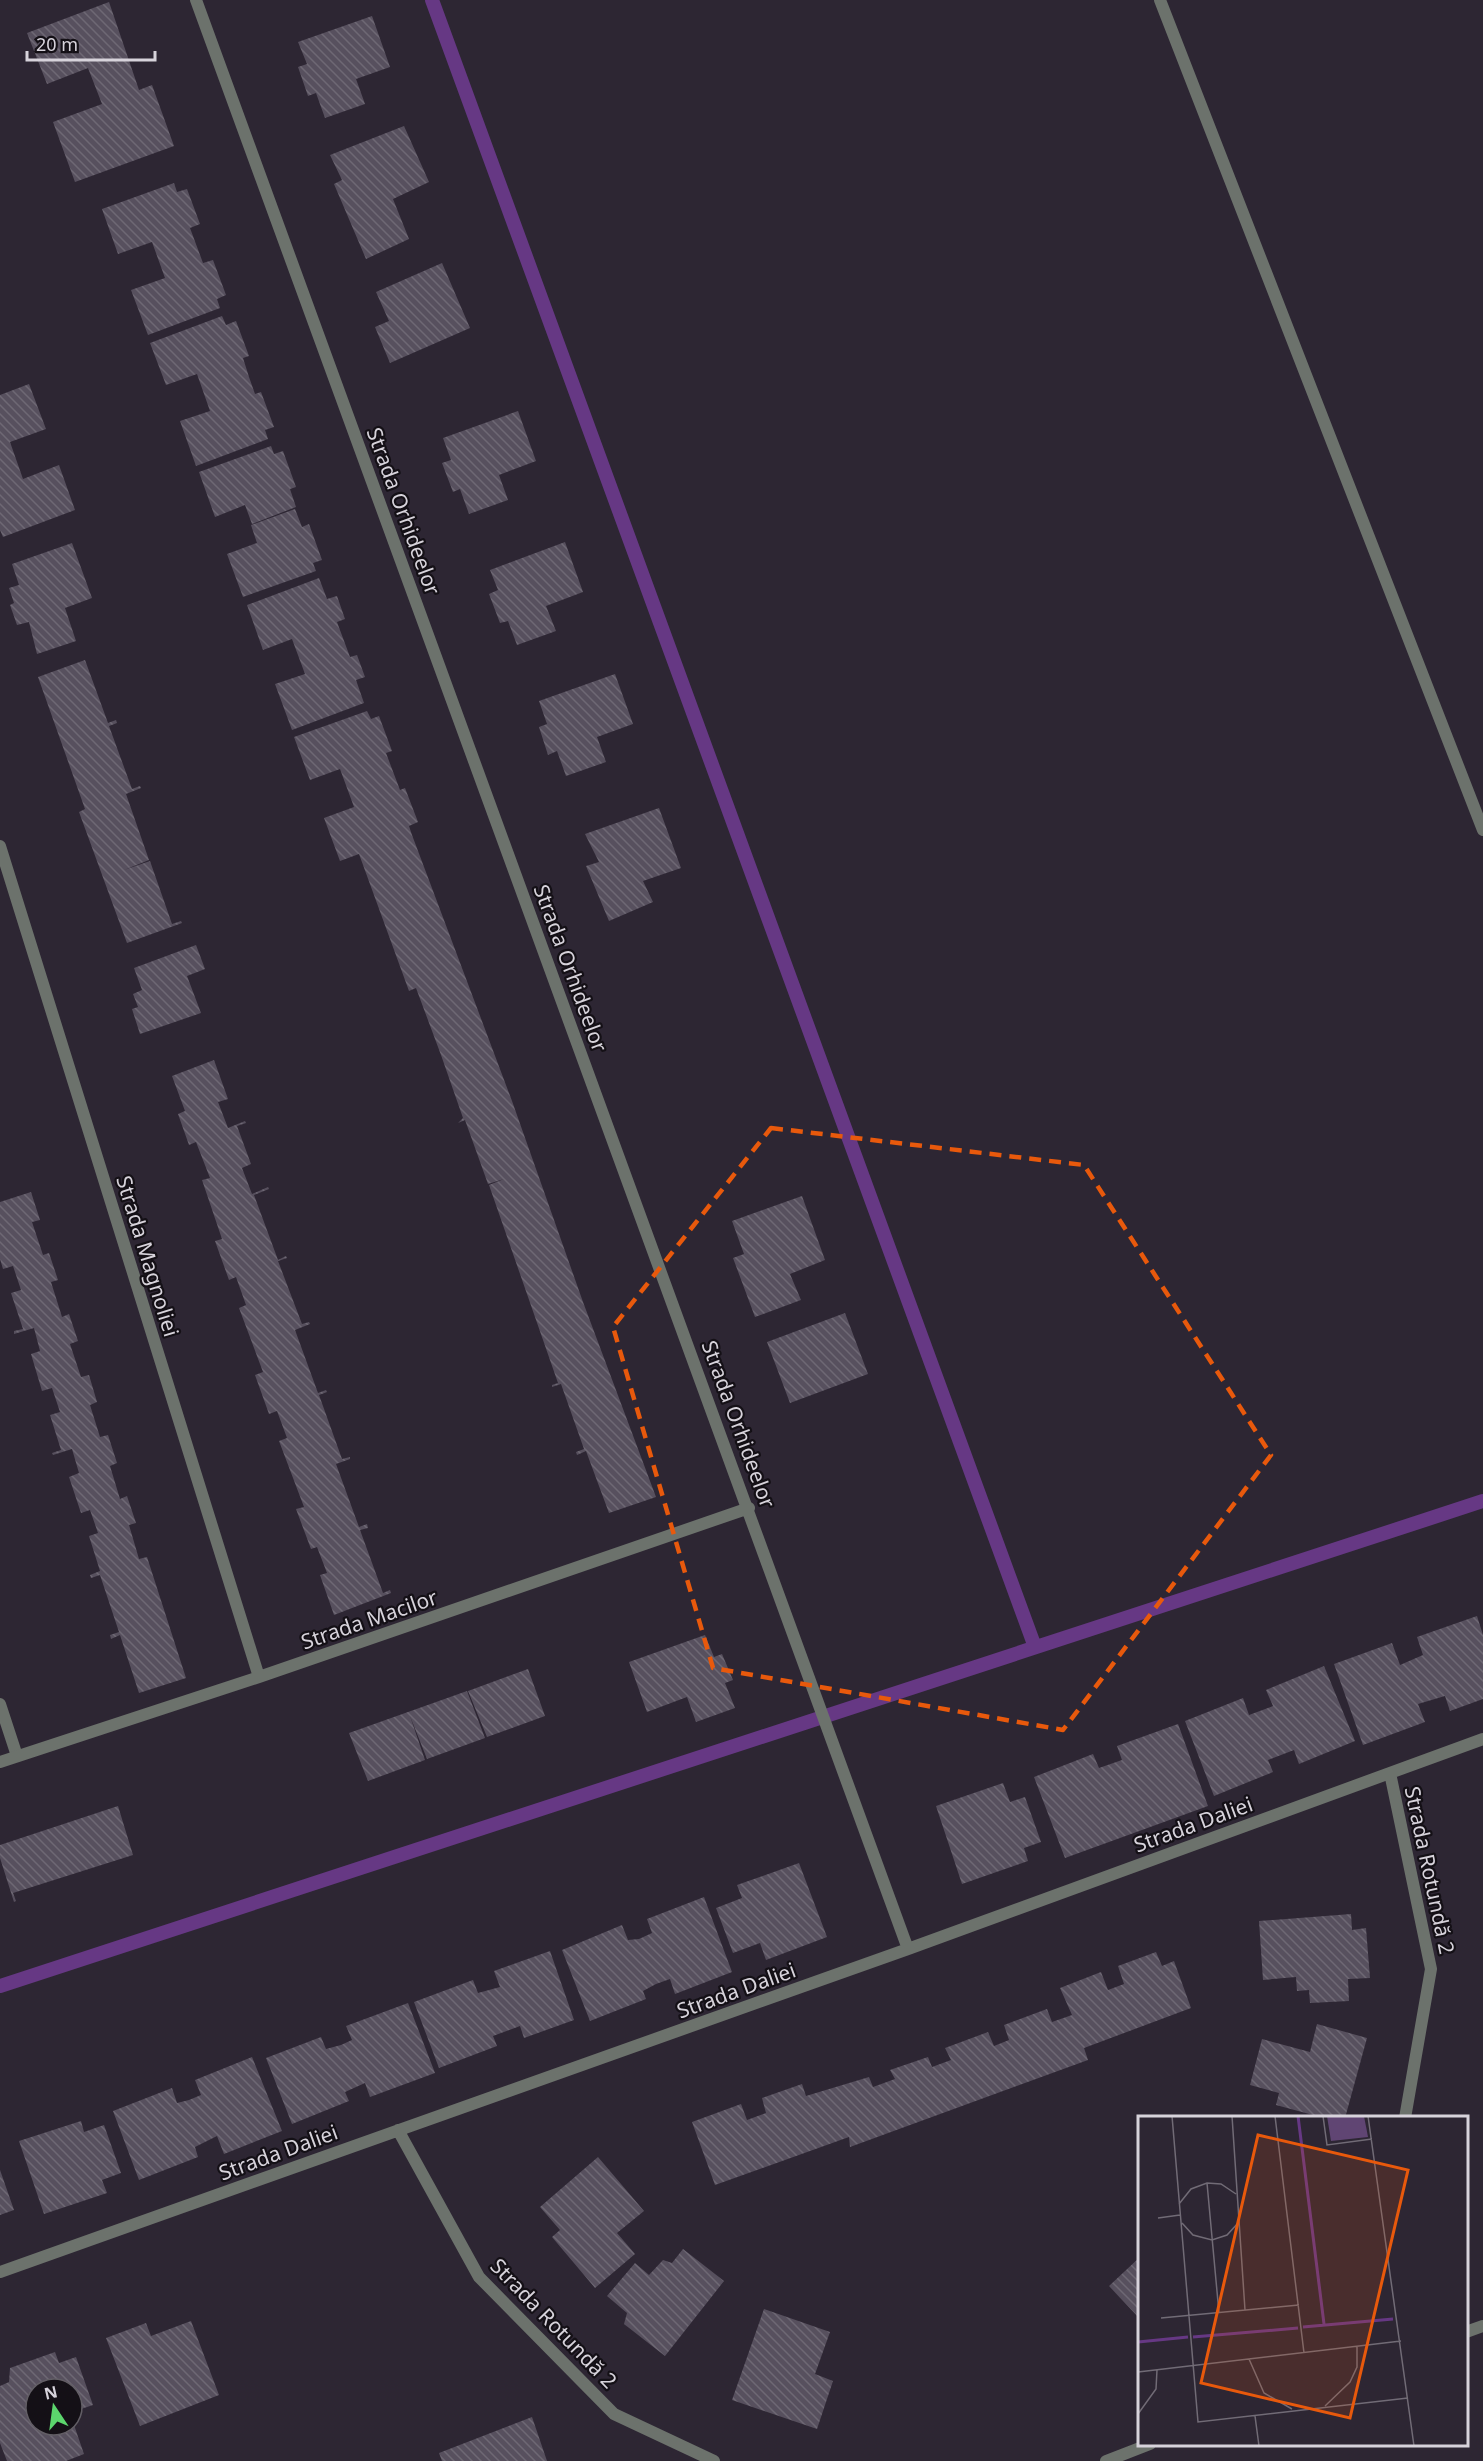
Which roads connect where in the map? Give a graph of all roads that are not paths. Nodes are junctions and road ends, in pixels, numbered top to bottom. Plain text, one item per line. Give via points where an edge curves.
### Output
1 (196, 0) edge
2 (1160, 0) edge
3 (1483, 830) edge
4 (0, 846) edge
5 (6, 865) junction
6 (0, 879) edge
7 (749, 1508) junction
8 (259, 1677) junction
9 (0, 1704) edge
10 (1483, 1739) edge
11 (17, 1756) junction
12 (0, 1762) edge
13 (1390, 1773) junction
14 (908, 1949) junction
15 (1405, 2116) edge
16 (398, 2130) junction
17 (0, 2272) edge
18 (1483, 2326) edge
19 (1468, 2332) edge
20 (1147, 2446) edge
21 (714, 2461) edge
22 (1106, 2461) edge

1 - 7 street, Strada Orhideelor
2 - 3 street
4 - 5 street, Strada Magnoliei
5 - 6 street
5 - 8 street, Strada Magnoliei
7 - 8 street, Strada Macilor
7 - 14 street, Strada Orhideelor
8 - 11 street, Strada Macilor
9 - 11 street
10 - 13 street, Strada Daliei
11 - 12 street, Strada Macilor
13 - 14 street, Strada Daliei
13 - 15 street, Strada Rotundă 2 via 1431,1969
14 - 16 street, Strada Daliei
16 - 17 street, Strada Daliei
16 - 21 street, Strada Rotundă 2 via 479,2277 614,2414
18 - 19 street
20 - 22 street

